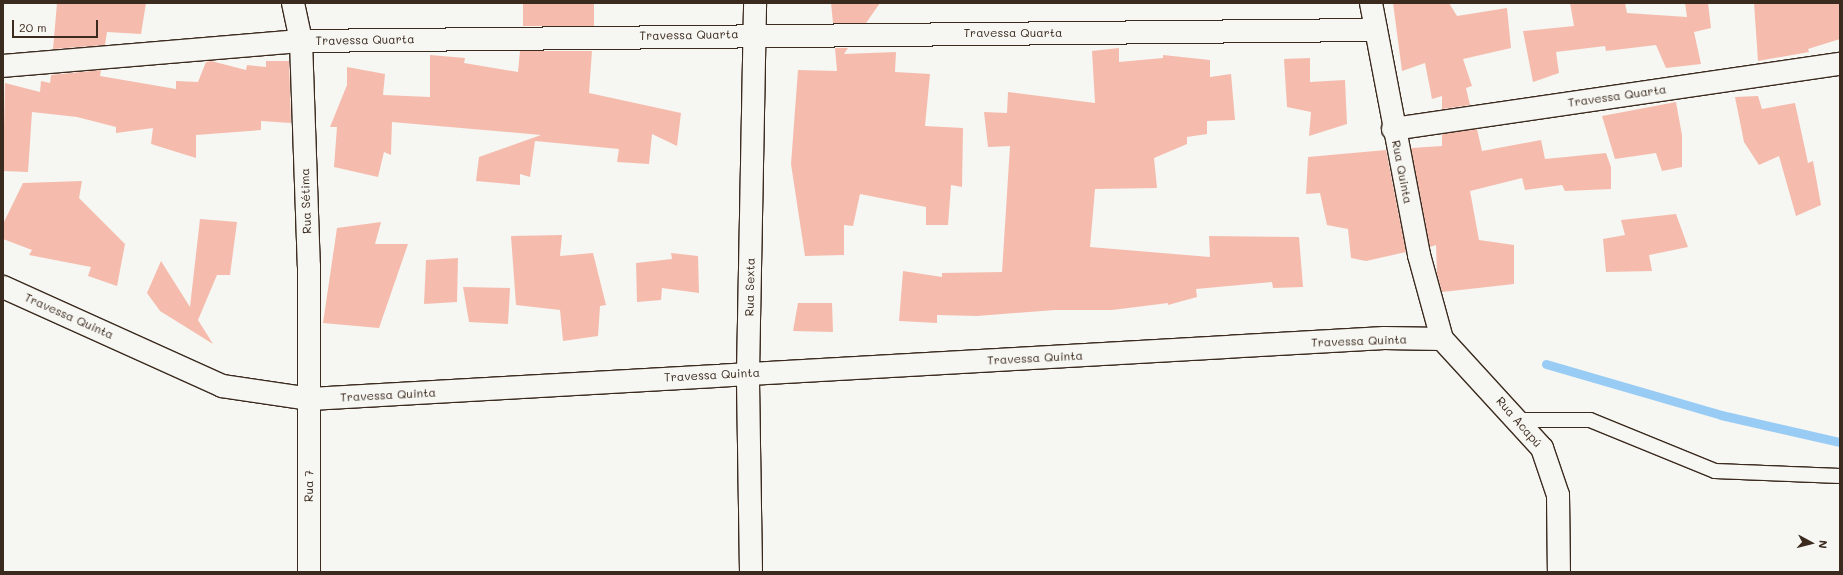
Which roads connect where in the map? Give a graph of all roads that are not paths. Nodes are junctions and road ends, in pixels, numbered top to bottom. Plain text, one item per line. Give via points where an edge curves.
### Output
1 (293, 3) edge
2 (755, 3) edge
3 (1371, 3) edge
4 (1376, 30) junction
5 (755, 34) junction
6 (301, 40) junction
7 (1840, 64) edge
8 (3, 66) edge
9 (1393, 129) junction
10 (3, 287) edge
11 (1442, 339) junction
12 (748, 373) junction
13 (310, 399) junction
14 (1517, 420) junction
15 (1840, 476) edge
16 (308, 572) edge
17 (751, 572) edge
18 (1559, 572) edge

1 - 6 street, Rua Sétima
2 - 5 street, Rua Sexta
3 - 4 street, Rua Quinta
4 - 5 street, Travessa Quarta
4 - 9 street, Rua Quinta
5 - 6 street, Travessa Quarta
5 - 12 street, Rua Sexta
6 - 8 street, Travessa Quarta
6 - 13 street, Rua Sétima
7 - 9 street, Travessa Quarta
9 - 11 street, Rua Quinta via 1419,255
10 - 13 street, Travessa Quinta via 222,386
11 - 12 street, Travessa Quinta via 1384,338
11 - 14 street, Rua Acapú
12 - 13 street, Travessa Quinta
12 - 17 street, Rua Sexta
13 - 16 street, Rua 7
14 - 15 lane via 1590,420 1715,471
14 - 18 street, Rua Acapú via 1542,448 1558,495

